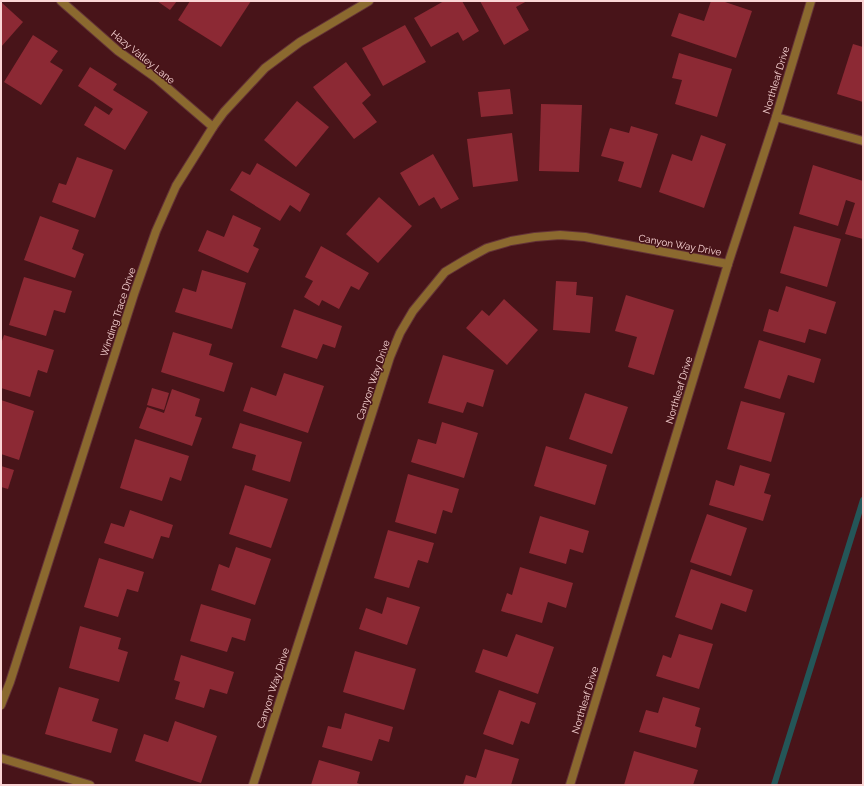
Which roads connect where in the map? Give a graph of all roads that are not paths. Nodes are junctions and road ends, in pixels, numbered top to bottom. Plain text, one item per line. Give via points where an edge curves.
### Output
1 (61, 1) edge
2 (369, 1) edge
3 (811, 1) edge
4 (776, 117) junction
5 (213, 127) junction
6 (863, 141) edge
7 (728, 264) junction
8 (1, 705) edge
9 (1, 758) edge
10 (90, 785) edge
11 (253, 785) edge
12 (570, 785) edge

1 - 5 street, Hazy Valley Lane via 118,51 156,78
2 - 5 street, Winding Trace Drive via 300,42 265,68
3 - 4 street, Northleaf Drive
4 - 6 street
4 - 7 street, Northleaf Drive
5 - 8 street, Winding Trace Drive via 176,186 156,231
7 - 11 street, Canyon Way Drive via 585,237 560,235 511,241 488,248 445,272 413,311 390,356
7 - 12 street, Northleaf Drive
9 - 10 street

